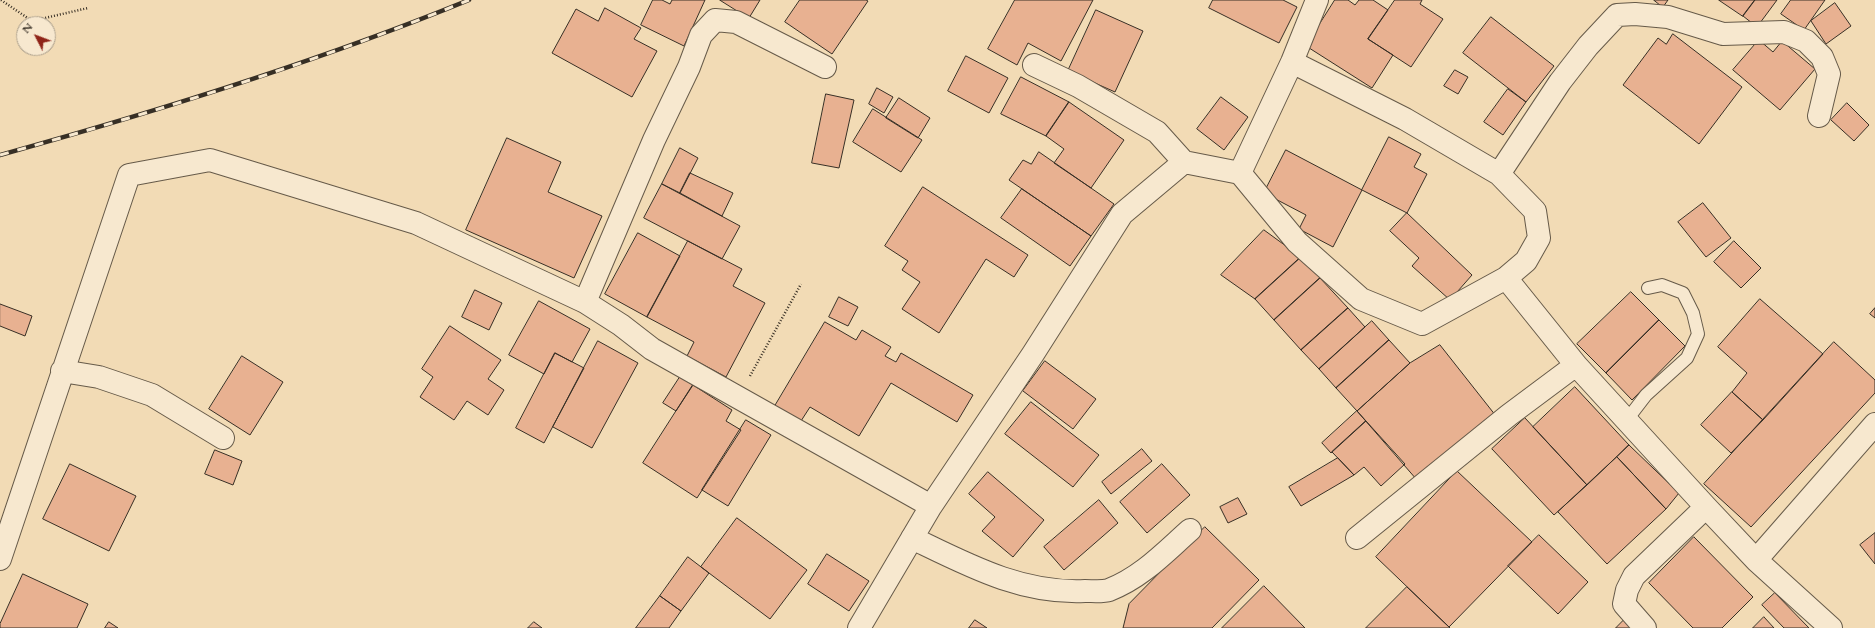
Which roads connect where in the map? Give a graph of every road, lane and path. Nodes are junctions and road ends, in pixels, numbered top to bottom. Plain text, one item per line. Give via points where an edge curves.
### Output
1 (1, 0) edge
2 (1317, 0) edge
3 (88, 8) dead end
4 (1292, 62) junction
5 (1034, 65) dead end
6 (825, 67) dead end
7 (1819, 116) dead end
8 (1184, 162) junction
9 (1240, 173) junction
10 (1499, 174) junction
11 (1506, 278) junction
12 (801, 284) dead end
13 (1648, 288) dead end
14 (585, 302) junction
15 (1576, 365) junction
16 (62, 371) junction
17 (738, 397) junction
18 (1626, 421) junction
19 (1875, 424) edge
20 (223, 438) dead end
21 (931, 506) junction
22 (1706, 507) junction
23 (1190, 530) dead end
24 (912, 538) junction
25 (1356, 538) dead end
26 (0, 559) edge
27 (1756, 560) junction
28 (859, 628) edge
29 (1645, 628) edge
30 (1831, 628) edge

1 - 3 path via 32,21
2 - 4 street
4 - 9 street
4 - 10 street via 1405,119
5 - 8 street via 1078,86 1157,132
6 - 14 street via 736,22 715,20 701,35
7 - 10 street via 1829,74 1822,57 1806,41 1784,32 1723,34 1668,16 1617,15 1588,46 1560,82
8 - 9 street
8 - 21 street via 1122,214 1033,354
9 - 11 street via 1297,242 1361,299 1422,324
10 - 11 street via 1535,211 1539,238 1526,261
11 - 15 street
12 - 17 path
13 - 18 lane via 1662,285 1683,293 1693,313 1698,334 1688,358 1646,396
14 - 16 street via 416,223 210,160 128,175
14 - 17 street via 652,349
15 - 18 street
15 - 25 street via 1509,415
16 - 20 street via 99,377 152,395
16 - 26 street
17 - 21 street
18 - 22 street
19 - 27 street
21 - 24 street
22 - 27 street
22 - 29 street via 1634,576 1624,604
23 - 24 street via 1137,576 1108,590 1073,592 1027,586 980,571
24 - 28 street
27 - 30 street

